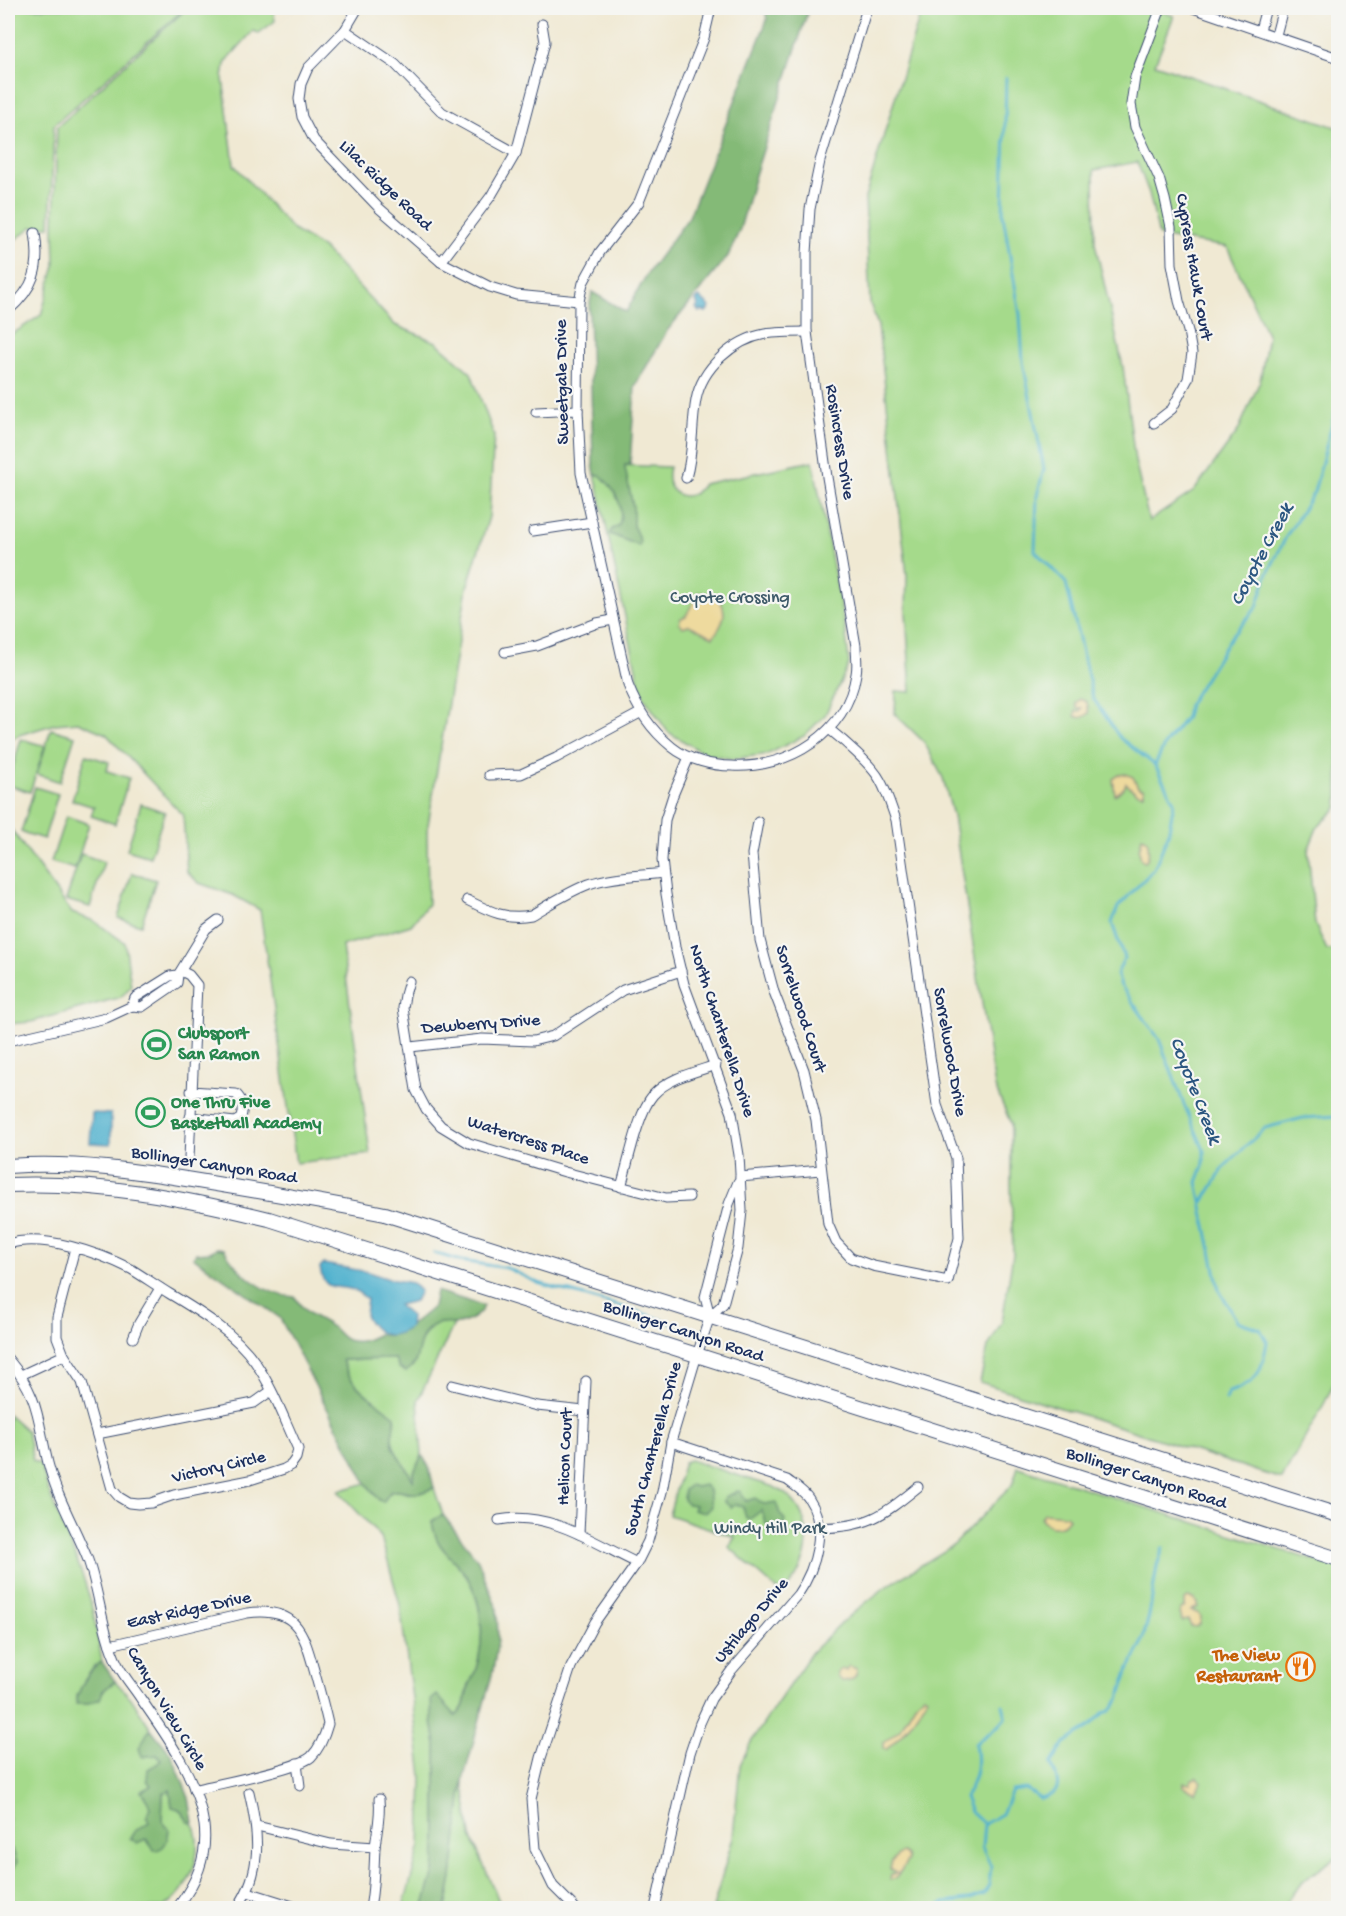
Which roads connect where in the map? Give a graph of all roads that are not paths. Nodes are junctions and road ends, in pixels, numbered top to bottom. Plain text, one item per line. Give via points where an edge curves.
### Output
1 (358, 8) edge
2 (711, 8) edge
3 (867, 8) edge
4 (1161, 8) edge
5 (1193, 8) edge
6 (1266, 8) edge
7 (1283, 8) edge
8 (542, 24) dead end
9 (345, 30) junction
10 (1260, 30) junction
11 (1276, 35) junction
12 (1338, 58) edge
13 (516, 153) junction
14 (35, 233) dead end
15 (441, 262) junction
16 (579, 301) junction
17 (8, 311) edge
18 (807, 332) junction
19 (578, 410) junction
20 (536, 412) dead end
21 (1154, 423) dead end
22 (686, 478) dead end
23 (592, 522) junction
24 (533, 531) dead end
25 (613, 620) junction
26 (505, 652) dead end
27 (640, 713) junction
28 (829, 729) junction
29 (689, 757) junction
30 (489, 775) dead end
31 (758, 822) dead end
32 (663, 873) junction
33 (467, 900) dead end
34 (218, 920) dead end
35 (681, 971) junction
36 (179, 973) junction
37 (409, 981) dead end
38 (8, 1041) edge
39 (410, 1047) junction
40 (716, 1065) junction
41 (191, 1090) junction
42 (190, 1117) junction
43 (189, 1158) dead end
44 (8, 1166) edge
45 (821, 1170) junction
46 (740, 1177) junction
47 (8, 1185) edge
48 (621, 1187) junction
49 (689, 1197) dead end
50 (8, 1244) edge
51 (75, 1248) junction
52 (160, 1288) junction
53 (710, 1316) junction
54 (133, 1338) dead end
55 (697, 1354) junction
56 (64, 1355) junction
57 (8, 1359) edge
58 (21, 1375) junction
59 (586, 1382) dead end
60 (452, 1385) dead end
61 (271, 1391) junction
62 (584, 1411) junction
63 (97, 1434) junction
64 (670, 1442) junction
65 (918, 1487) dead end
66 (1338, 1515) edge
67 (499, 1520) dead end
68 (818, 1528) junction
69 (579, 1534) junction
70 (1338, 1559) edge
71 (637, 1563) junction
72 (110, 1645) junction
73 (297, 1763) junction
74 (300, 1786) dead end
75 (194, 1790) junction
76 (249, 1792) dead end
77 (379, 1799) dead end
78 (257, 1826) junction
79 (375, 1847) junction
80 (248, 1893) junction
81 (177, 1908) edge
82 (237, 1908) edge
83 (299, 1908) edge
84 (370, 1908) edge
85 (575, 1908) edge
86 (655, 1908) edge

1 - 9 street, Lilac Ridge Road
2 - 16 street, Sweetgale Drive via 704,38 639,202 600,252 583,283
3 - 18 street, Rosincress Drive via 820,161 810,209
4 - 21 street, Cypress Hawk Court via 1135,77 1131,104 1134,126 1166,199 1172,264 1192,353 1188,379 1172,409
5 - 10 street
6 - 10 street
7 - 11 street
8 - 13 street via 545,42
9 - 13 street via 395,64 442,112
9 - 15 street, Lilac Ridge Road via 308,68 300,92 302,117 314,140 379,208
10 - 11 street
11 - 12 street
13 - 15 street
14 - 17 street via 39,256 34,277 22,298
15 - 16 street, Lilac Ridge Road via 490,287 516,295
16 - 19 street, Sweetgale Drive
18 - 22 street via 764,334 739,344 718,359 704,377 696,398 692,457
18 - 28 street, Rosincress Drive via 856,646 856,674 847,701
19 - 20 street
19 - 23 street, Sweetgale Drive via 581,472
23 - 24 street
23 - 25 street, Sweetgale Drive
25 - 26 street via 537,646
25 - 27 street, Sweetgale Drive via 628,685
27 - 29 street, Sweetgale Drive via 673,748
27 - 30 street via 521,774
28 - 29 street, Rosincress Drive via 804,750 749,767 720,766
28 - 45 street, Sorrelwood Drive via 879,777 896,820 937,1105 956,1158 959,1238 948,1281 851,1258 836,1242 828,1224
29 - 32 street, North Chanterella Drive via 665,820
31 - 45 street, Sorrelwood Court via 752,854 760,940 774,992 804,1070 816,1120
32 - 33 street via 606,879 524,916 495,914
32 - 35 street, North Chanterella Drive
34 - 36 street via 206,929
35 - 39 street, Dewberry Drive via 623,990 553,1036 533,1041 482,1039
35 - 40 street, North Chanterella Drive
36 - 38 street via 135,998 132,1006 106,1018
36 - 41 street via 189,975 197,985
37 - 39 street, Watercress Place via 403,1008
39 - 48 street, Watercress Place via 416,1090 441,1126 469,1143
40 - 46 street, North Chanterella Drive via 737,1132
40 - 48 street via 670,1082 654,1094 643,1113
41 - 42 street
41 - 42 street via 236,1094 243,1110 241,1119 235,1122
42 - 43 street
44 - 53 main road, Bollinger Canyon Road via 78,1165 125,1170 385,1214
45 - 46 street
46 - 53 street, North Chanterella Drive via 729,1204 705,1298
46 - 53 street, North Chanterella Drive via 738,1248 723,1304
47 - 55 main road, Bollinger Canyon Road via 122,1190 269,1219
48 - 49 street, Watercress Place via 666,1198
50 - 51 street via 53,1242
51 - 52 street, Victory Circle via 132,1270
51 - 56 street, Victory Circle via 57,1317 57,1337
52 - 54 street
52 - 61 street, Victory Circle via 231,1335 255,1362
53 - 55 street, North Chanterella Drive
53 - 66 main road, Bollinger Canyon Road
55 - 64 street, South Chanterella Drive
55 - 70 main road, Bollinger Canyon Road
56 - 58 street
56 - 63 street, Victory Circle via 82,1382
57 - 58 street, Canyon View Circle
58 - 72 street, Canyon View Circle via 32,1394 60,1500 88,1561
59 - 62 street, Helicon Court
60 - 62 street via 537,1406
61 - 63 street via 254,1402
61 - 63 street, Victory Circle via 298,1449 296,1458 284,1469 250,1480 151,1503 129,1503 112,1489
62 - 69 street, Helicon Court
64 - 68 street, Ustilago Drive via 787,1480 809,1499
64 - 71 street, South Chanterella Drive via 658,1510
65 - 68 street via 864,1523
67 - 69 street via 516,1516 540,1519
68 - 86 street, Ustilago Drive via 807,1581 730,1671 700,1723
69 - 71 street
71 - 85 street, South Chanterella Drive via 595,1622 571,1667 531,1799 535,1849 553,1886
72 - 73 street, East Ridge Drive via 247,1614 265,1611 280,1615 298,1627 306,1640 328,1724 310,1757
72 - 75 street, Canyon View Circle via 119,1667 184,1764
73 - 74 street
73 - 75 street, East Ridge Drive
75 - 81 street, Canyon View Circle via 204,1824 205,1849 200,1872
76 - 78 street
77 - 79 street
78 - 79 street via 331,1844
78 - 80 street
79 - 84 street
80 - 82 street
80 - 83 street

